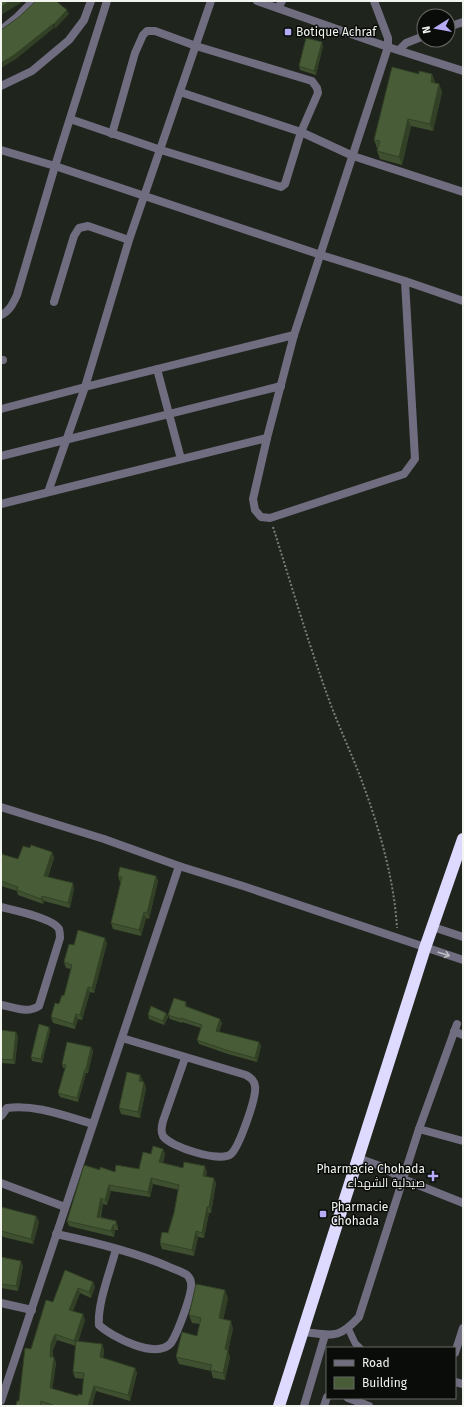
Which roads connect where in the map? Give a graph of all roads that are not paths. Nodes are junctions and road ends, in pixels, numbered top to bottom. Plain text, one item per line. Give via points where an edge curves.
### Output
1 (33, 1) edge
2 (91, 1) edge
3 (107, 1) edge
4 (211, 1) edge
5 (257, 1) edge
6 (282, 1) edge
7 (374, 1) edge
8 (278, 8) junction
9 (1, 30) edge
10 (416, 39) edge
11 (196, 46) junction
12 (388, 47) junction
13 (399, 50) junction
14 (463, 71) edge
15 (1, 86) edge
16 (180, 92) junction
17 (70, 119) junction
18 (301, 132) junction
19 (112, 134) junction
20 (1, 150) edge
21 (161, 150) junction
22 (353, 156) junction
23 (55, 166) junction
24 (463, 192) edge
25 (145, 196) junction
26 (129, 240) junction
27 (321, 254) junction
28 (405, 281) junction
29 (463, 301) edge
30 (54, 302) dead end
31 (1, 315) edge
32 (294, 335) junction
33 (157, 369) junction
34 (281, 386) junction
35 (85, 387) junction
36 (1, 409) edge
37 (169, 413) junction
38 (268, 438) junction
39 (67, 439) junction
40 (1, 456) edge
41 (181, 459) junction
42 (48, 492) junction
43 (1, 504) edge
44 (1, 807) edge
45 (463, 839) edge
46 (179, 866) junction
47 (1, 907) edge
48 (433, 927) junction
49 (463, 937) edge
50 (425, 948) junction
51 (463, 960) edge
52 (1, 1004) edge
53 (463, 1035) edge
54 (122, 1038) junction
55 (184, 1058) junction
56 (1, 1116) edge
57 (93, 1124) junction
58 (419, 1129) junction
59 (463, 1141) edge
60 (358, 1158) junction
61 (403, 1179) junction
62 (1, 1184) edge
63 (463, 1203) edge
64 (65, 1207) junction
65 (56, 1234) junction
66 (116, 1248) junction
67 (1, 1303) edge
68 (32, 1310) junction
69 (348, 1328) junction
70 (463, 1328) edge
71 (303, 1332) junction
72 (325, 1334) junction
73 (359, 1347) edge
74 (456, 1350) edge
75 (2, 1398) edge
76 (350, 1399) edge
77 (279, 1406) edge
78 (304, 1406) edge
79 (368, 1406) edge

1 - 9 street
2 - 15 street via 84,20 69,40 32,71
3 - 17 street
4 - 11 street
5 - 8 street
6 - 8 street
7 - 12 street via 388,38
8 - 12 street
10 - 13 street via 406,43
11 - 16 street
11 - 18 street via 312,81 318,88 318,93
11 - 19 street via 155,31 147,31 142,35
12 - 13 street
12 - 22 street
13 - 14 street
16 - 18 street
16 - 21 street
17 - 19 street
17 - 23 street
18 - 21 street via 285,184 281,187
18 - 22 street
19 - 21 street
20 - 23 street
21 - 25 street
22 - 24 street
22 - 27 street
23 - 25 street
23 - 31 street via 17,294 12,305
25 - 26 street
25 - 27 street
26 - 30 street via 88,226 79,228 74,236
26 - 35 street
27 - 28 street
27 - 32 street
28 - 29 street
28 - 38 street via 415,459 404,474 270,518 261,516 255,510 253,499
32 - 33 street
32 - 34 street
33 - 35 street
33 - 37 street
34 - 37 street
34 - 38 street
35 - 36 street
35 - 39 street
37 - 39 street
37 - 41 street
38 - 41 street
39 - 40 street
39 - 42 street
41 - 42 street
42 - 43 street
44 - 46 street via 104,839
45 - 48 highway
46 - 50 street
46 - 54 street
47 - 52 street via 45,920 60,930 60,938 39,1006 33,1010 25,1010
48 - 49 street
48 - 50 highway
50 -> 51 street
50 - 60 highway
53 - 58 street via 455,1028
54 - 55 street
54 - 57 street
55 - 55 street via 163,1121 162,1135 175,1144 195,1152 219,1157 230,1155 236,1147 254,1100 256,1087 253,1080 246,1075
56 - 57 street via 7,1108 22,1107
57 - 64 street
58 - 59 street
58 - 61 street
60 - 61 street via 380,1166
60 - 71 highway
61 - 63 street
61 - 69 street via 359,1317
62 - 64 street
64 - 65 street
65 - 66 street
65 - 68 street
66 - 66 street via 102,1299 99,1325 112,1336 138,1347 164,1347 175,1334 190,1296 192,1282 187,1275 146,1257
67 - 68 street
68 - 75 street
69 - 72 street via 333,1335
69 - 73 lane
70 - 74 street
71 - 72 street
71 - 77 highway
72 - 78 street
76 - 79 street

